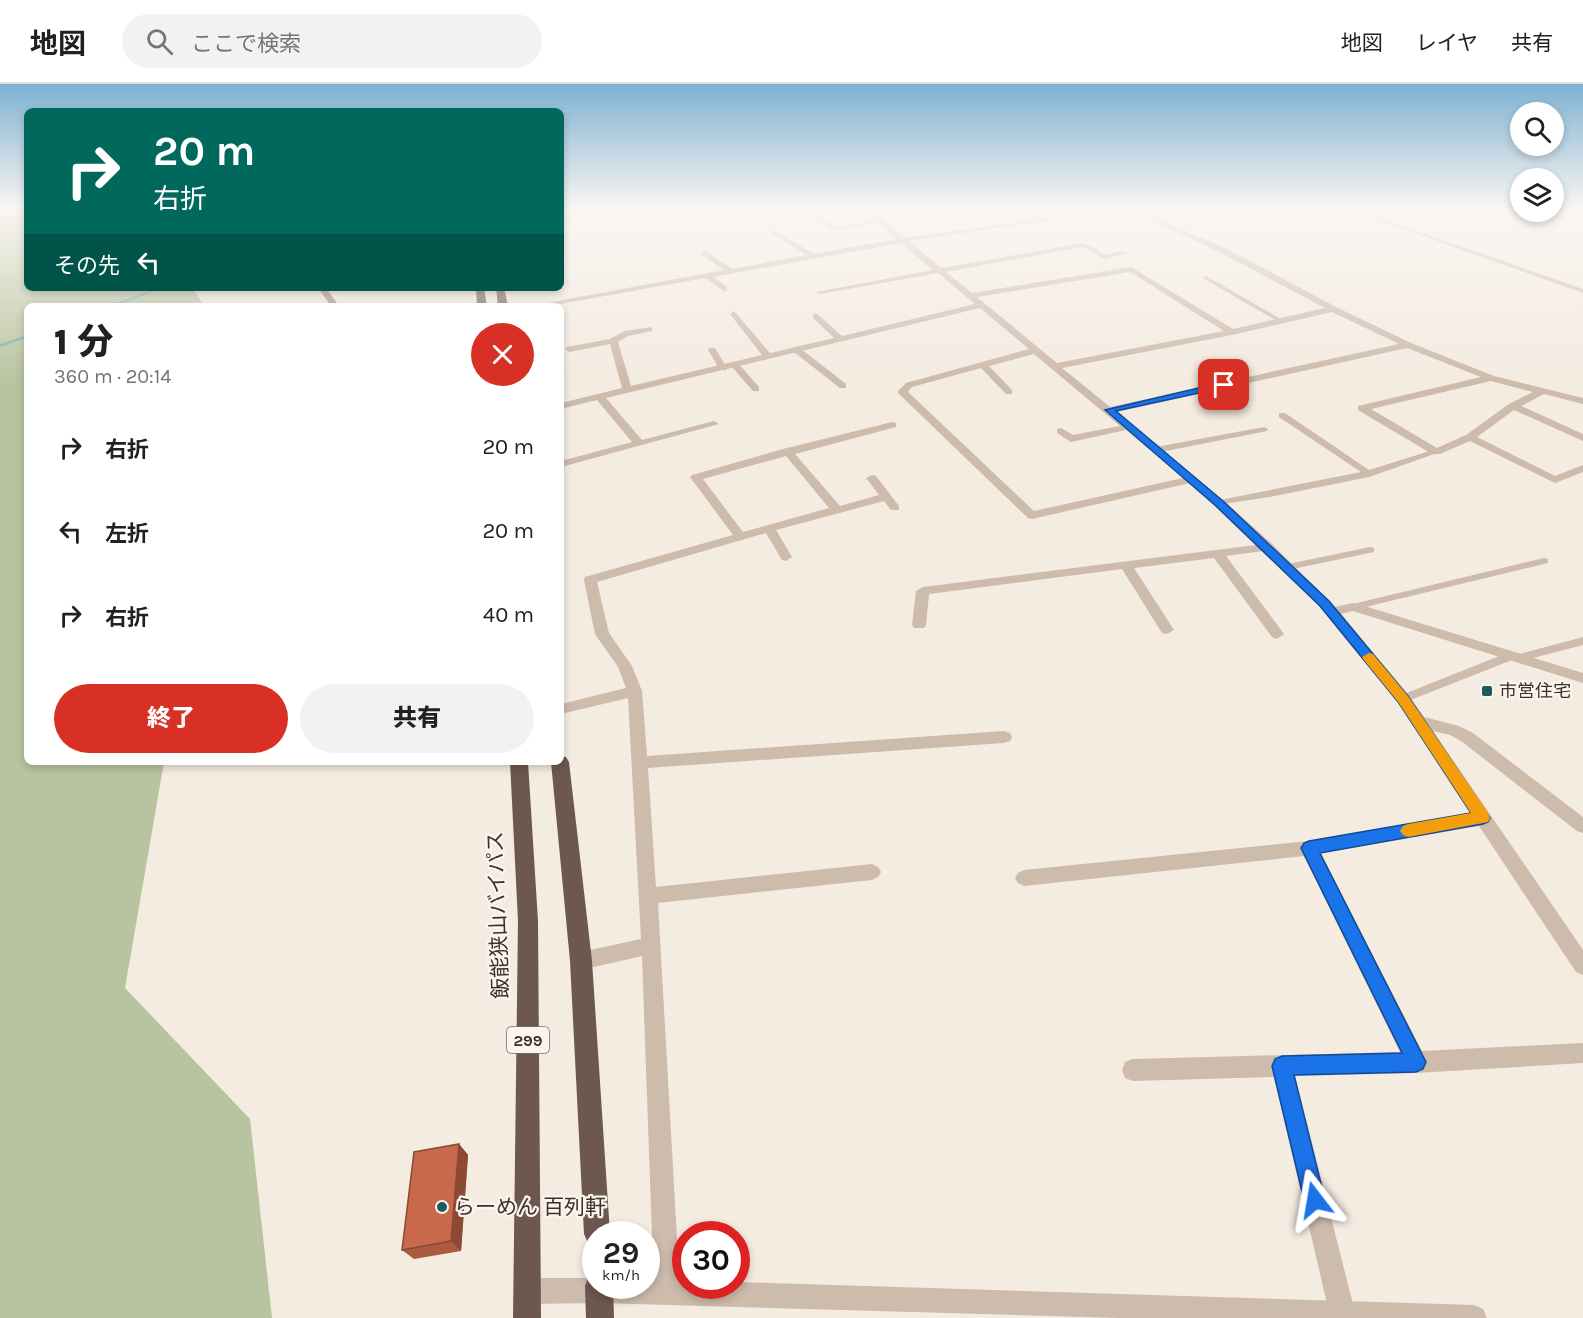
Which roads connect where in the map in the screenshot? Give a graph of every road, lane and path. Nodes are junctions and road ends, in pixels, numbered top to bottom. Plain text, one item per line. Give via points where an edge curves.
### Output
1 (724, 267) edge
2 (754, 267) edge
3 (937, 267) edge
4 (954, 267) edge
5 (1253, 267) edge
6 (1514, 267) edge
7 (940, 269) junction
8 (730, 271) junction
9 (706, 275) junction
10 (1206, 278) dead end
11 (724, 289) dead end
12 (1583, 291) edge
13 (820, 292) dead end
14 (971, 296) junction
15 (562, 303) edge
16 (982, 305) junction
17 (1333, 309) junction
18 (734, 314) dead end
19 (816, 316) dead end
20 (1279, 320) junction
21 (650, 329) dead end
22 (1232, 332) junction
23 (840, 339) junction
24 (613, 341) junction
25 (1408, 345) junction
26 (1034, 347) junction
27 (570, 349) dead end
28 (712, 350) dead end
29 (797, 350) junction
30 (768, 357) junction
31 (982, 364) junction
32 (735, 365) junction
33 (1057, 366) junction
34 (723, 368) junction
35 (1491, 378) junction
36 (900, 380) dead end
37 (843, 386) dead end
38 (756, 389) dead end
39 (628, 391) junction
40 (1542, 391) junction
41 (1009, 392) dead end
42 (600, 397) junction
43 (1583, 402) edge
44 (564, 405) edge
45 (1513, 406) junction
46 (1109, 410) junction
47 (1282, 415) dead end
48 (714, 424) dead end
49 (892, 425) dead end
50 (1128, 427) junction
51 (1264, 429) dead end
52 (1061, 431) dead end
53 (1470, 437) junction
54 (1583, 438) edge
55 (640, 444) junction
56 (1156, 450) junction
57 (787, 451) junction
58 (1436, 452) junction
59 (564, 463) edge
60 (1583, 468) edge
61 (1368, 474) junction
62 (872, 478) dead end
63 (1190, 480) junction
64 (886, 497) junction
65 (1220, 503) junction
66 (895, 508) dead end
67 (837, 510) junction
68 (769, 528) junction
69 (740, 536) junction
70 (1268, 547) junction
71 (1370, 550) dead end
72 (1217, 554) junction
73 (786, 557) dead end
74 (1544, 561) dead end
75 (1126, 565) junction
76 (1288, 567) junction
77 (1353, 607) junction
78 (1332, 612) junction
79 (919, 625) dead end
80 (1167, 630) dead end
81 (1277, 634) dead end
82 (1583, 641) edge
83 (1514, 657) junction
84 (1583, 678) edge
85 (635, 691) junction
86 (1403, 699) junction
87 (564, 708) edge
88 (1419, 722) junction
89 (1004, 736) dead end
90 (640, 763) junction
91 (519, 765) edge
92 (560, 765) edge
93 (1483, 818) junction
94 (1583, 826) edge
95 (1309, 848) junction
96 (872, 872) dead end
97 (1024, 878) dead end
98 (648, 896) junction
99 (651, 945) junction
100 (581, 962) junction
101 (1583, 966) edge
102 (1583, 1053) edge
103 (1416, 1062) junction
104 (1282, 1066) junction
105 (1133, 1070) dead end
106 (596, 1221) edge
107 (582, 1289) edge
108 (528, 1291) junction
109 (660, 1292) edge
110 (668, 1292) junction
111 (600, 1299) edge
112 (1342, 1312) junction
113 (527, 1318) edge
114 (600, 1318) edge
115 (1474, 1318) edge

1 - 8 street
2 - 8 street
3 - 7 street
4 - 7 street
5 - 17 street
6 - 12 lane
7 - 13 street
7 - 14 street
8 - 9 street
9 - 11 street
9 - 15 street
10 - 20 lane
14 - 16 street
14 - 22 street via 1131,269
16 - 23 street
16 - 26 street
17 - 20 street
17 - 25 street
18 - 30 street
19 - 23 street
20 - 22 street
21 - 24 street
22 - 33 street
23 - 29 street
24 - 27 street
24 - 39 street
25 - 35 street
25 - 46 street
26 - 31 street
26 - 33 street
26 - 36 street
28 - 34 lane
29 - 30 street
29 - 37 lane
30 - 32 street
31 - 41 street
31 - 63 street via 909,385 902,392 1032,515
32 - 34 street
32 - 38 lane
33 - 46 street
34 - 39 street
35 - 40 street
35 - 58 street via 1362,408
39 - 42 street
40 - 43 street
40 - 45 street
42 - 44 street
42 - 55 street
45 - 53 street
45 - 54 street
46 - 50 street
47 - 61 lane
48 - 55 street
49 - 57 street
50 - 52 street via 1071,439
50 - 56 street
51 - 56 lane
53 - 58 street
53 - 60 street via 1555,480
55 - 59 street
56 - 63 street
57 - 67 street
57 - 69 street via 696,477
58 - 61 lane
61 - 65 lane
62 - 64 street
63 - 65 street
64 - 66 street
64 - 67 street
65 - 70 street
67 - 68 street
68 - 69 street
68 - 73 street
69 - 85 street via 591,580 602,634 625,666
70 - 72 street
70 - 76 street
71 - 76 lane
72 - 75 street
72 - 81 street
74 - 77 lane
75 - 79 street via 924,591
75 - 80 street
76 - 78 street
77 - 78 street
77 - 83 street
78 - 86 street
82 - 83 lane
83 - 84 street
83 - 86 lane
85 - 87 street
85 - 90 street
86 - 88 street
88 - 93 street
88 - 94 street via 1467,737
89 - 90 street
90 - 98 street
91 - 108 highway, 飯能狭山バイパス / 299 via 528,921
92 - 100 highway
93 - 95 street
93 - 101 street
95 - 97 street
95 - 103 street
96 - 98 street
98 - 99 street
99 - 100 street
99 - 110 street
100 - 106 highway
102 - 103 street
103 - 104 street
104 - 105 street
104 - 112 street
107 - 108 street
108 - 113 highway, 飯能狭山バイパス / 299
109 - 110 street
110 - 112 street
111 - 114 highway
112 - 115 street

